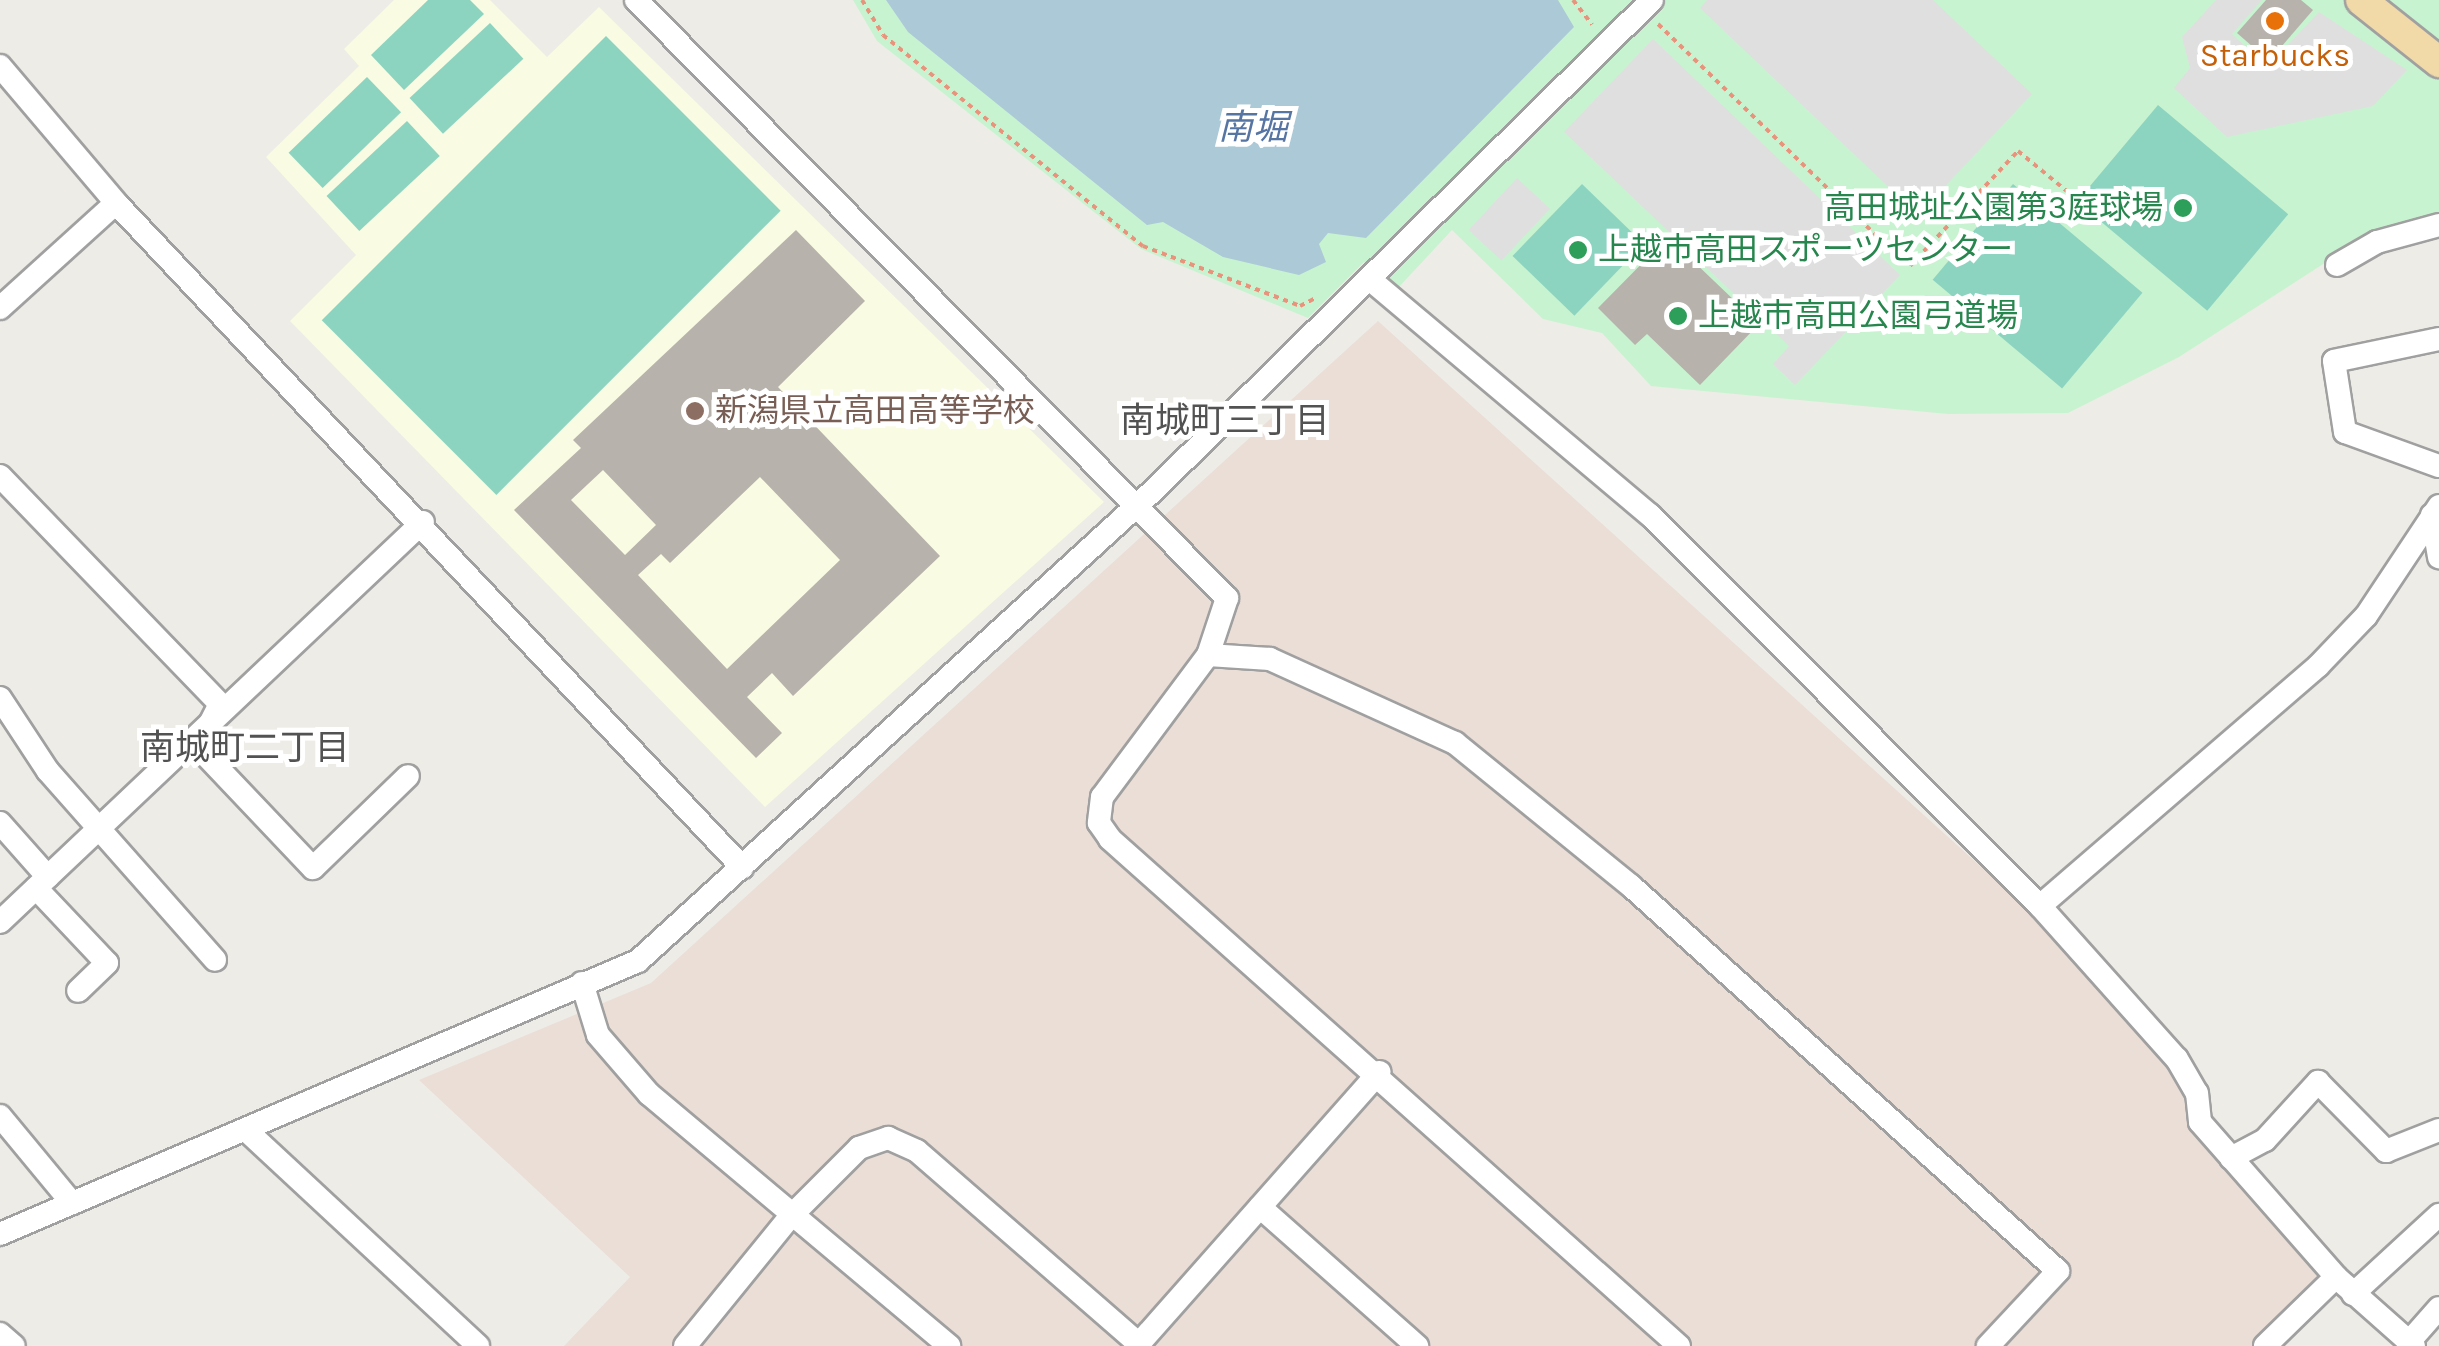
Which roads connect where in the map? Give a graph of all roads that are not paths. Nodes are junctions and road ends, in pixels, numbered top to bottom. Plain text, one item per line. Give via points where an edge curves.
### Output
1 (636, 0) edge
2 (1652, 0) edge
3 (2361, 0) edge
4 (2439, 62) edge
5 (0, 66) edge
6 (116, 203) junction
7 (2439, 225) edge
8 (2338, 265) dead end
9 (1373, 282) junction
10 (0, 308) edge
11 (2439, 339) edge
12 (2439, 466) edge
13 (0, 476) edge
14 (1134, 509) junction
15 (2435, 511) edge
16 (423, 522) junction
17 (2439, 557) edge
18 (1208, 655) junction
19 (0, 698) edge
20 (201, 734) junction
21 (408, 776) dead end
22 (0, 823) edge
23 (100, 827) junction
24 (742, 867) junction
25 (42, 883) junction
26 (2040, 906) junction
27 (0, 922) edge
28 (215, 960) dead end
29 (582, 983) junction
30 (78, 990) dead end
31 (1380, 1072) junction
32 (0, 1116) edge
33 (2439, 1130) edge
34 (248, 1132) junction
35 (2231, 1158) junction
36 (72, 1204) junction
37 (1260, 1208) junction
38 (2439, 1215) edge
39 (790, 1218) junction
40 (0, 1234) edge
41 (2336, 1276) junction
42 (2354, 1294) junction
43 (2439, 1308) edge
44 (0, 1334) edge
45 (2412, 1344) edge
46 (1138, 1345) edge
47 (1675, 1345) edge
48 (14, 1346) edge
49 (478, 1346) edge
50 (684, 1346) edge
51 (948, 1346) edge
52 (1417, 1346) edge
53 (1988, 1346) edge
54 (2264, 1346) edge

1 - 14 street
2 - 9 street
3 - 4 main road
5 - 6 street
6 - 10 street
6 - 16 street
7 - 8 street via 2377,242
9 - 14 street
9 - 26 street via 1650,515
11 - 12 street via 2334,362 2345,432
13 - 20 street via 220,704
14 - 18 street via 1227,598
14 - 24 street
15 - 17 street
15 - 26 street via 2366,616 2318,666
16 - 20 street
16 - 24 street
18 - 31 street via 1102,797 1099,823
18 - 53 street via 1270,659 1455,744 1631,886 2058,1271
19 - 23 street
20 - 21 street via 198,747 313,868
20 - 23 street
22 - 25 street
23 - 25 street
23 - 28 street
24 - 29 street via 638,961
25 - 27 street
25 - 30 street via 107,962
26 - 35 street via 2177,1059 2197,1093 2200,1122
29 - 34 street
29 - 39 street via 619,1062
31 - 37 street
31 - 47 street
32 - 36 street
33 - 35 street via 2386,1151 2318,1082 2265,1140
34 - 36 street
34 - 49 street
35 - 41 street
36 - 40 street
37 - 46 street
37 - 52 street
38 - 42 street
39 - 46 street via 860,1148 899,1140
39 - 50 street
39 - 51 street
41 - 42 street
41 - 54 street
42 - 45 street
43 - 45 street
44 - 48 street

